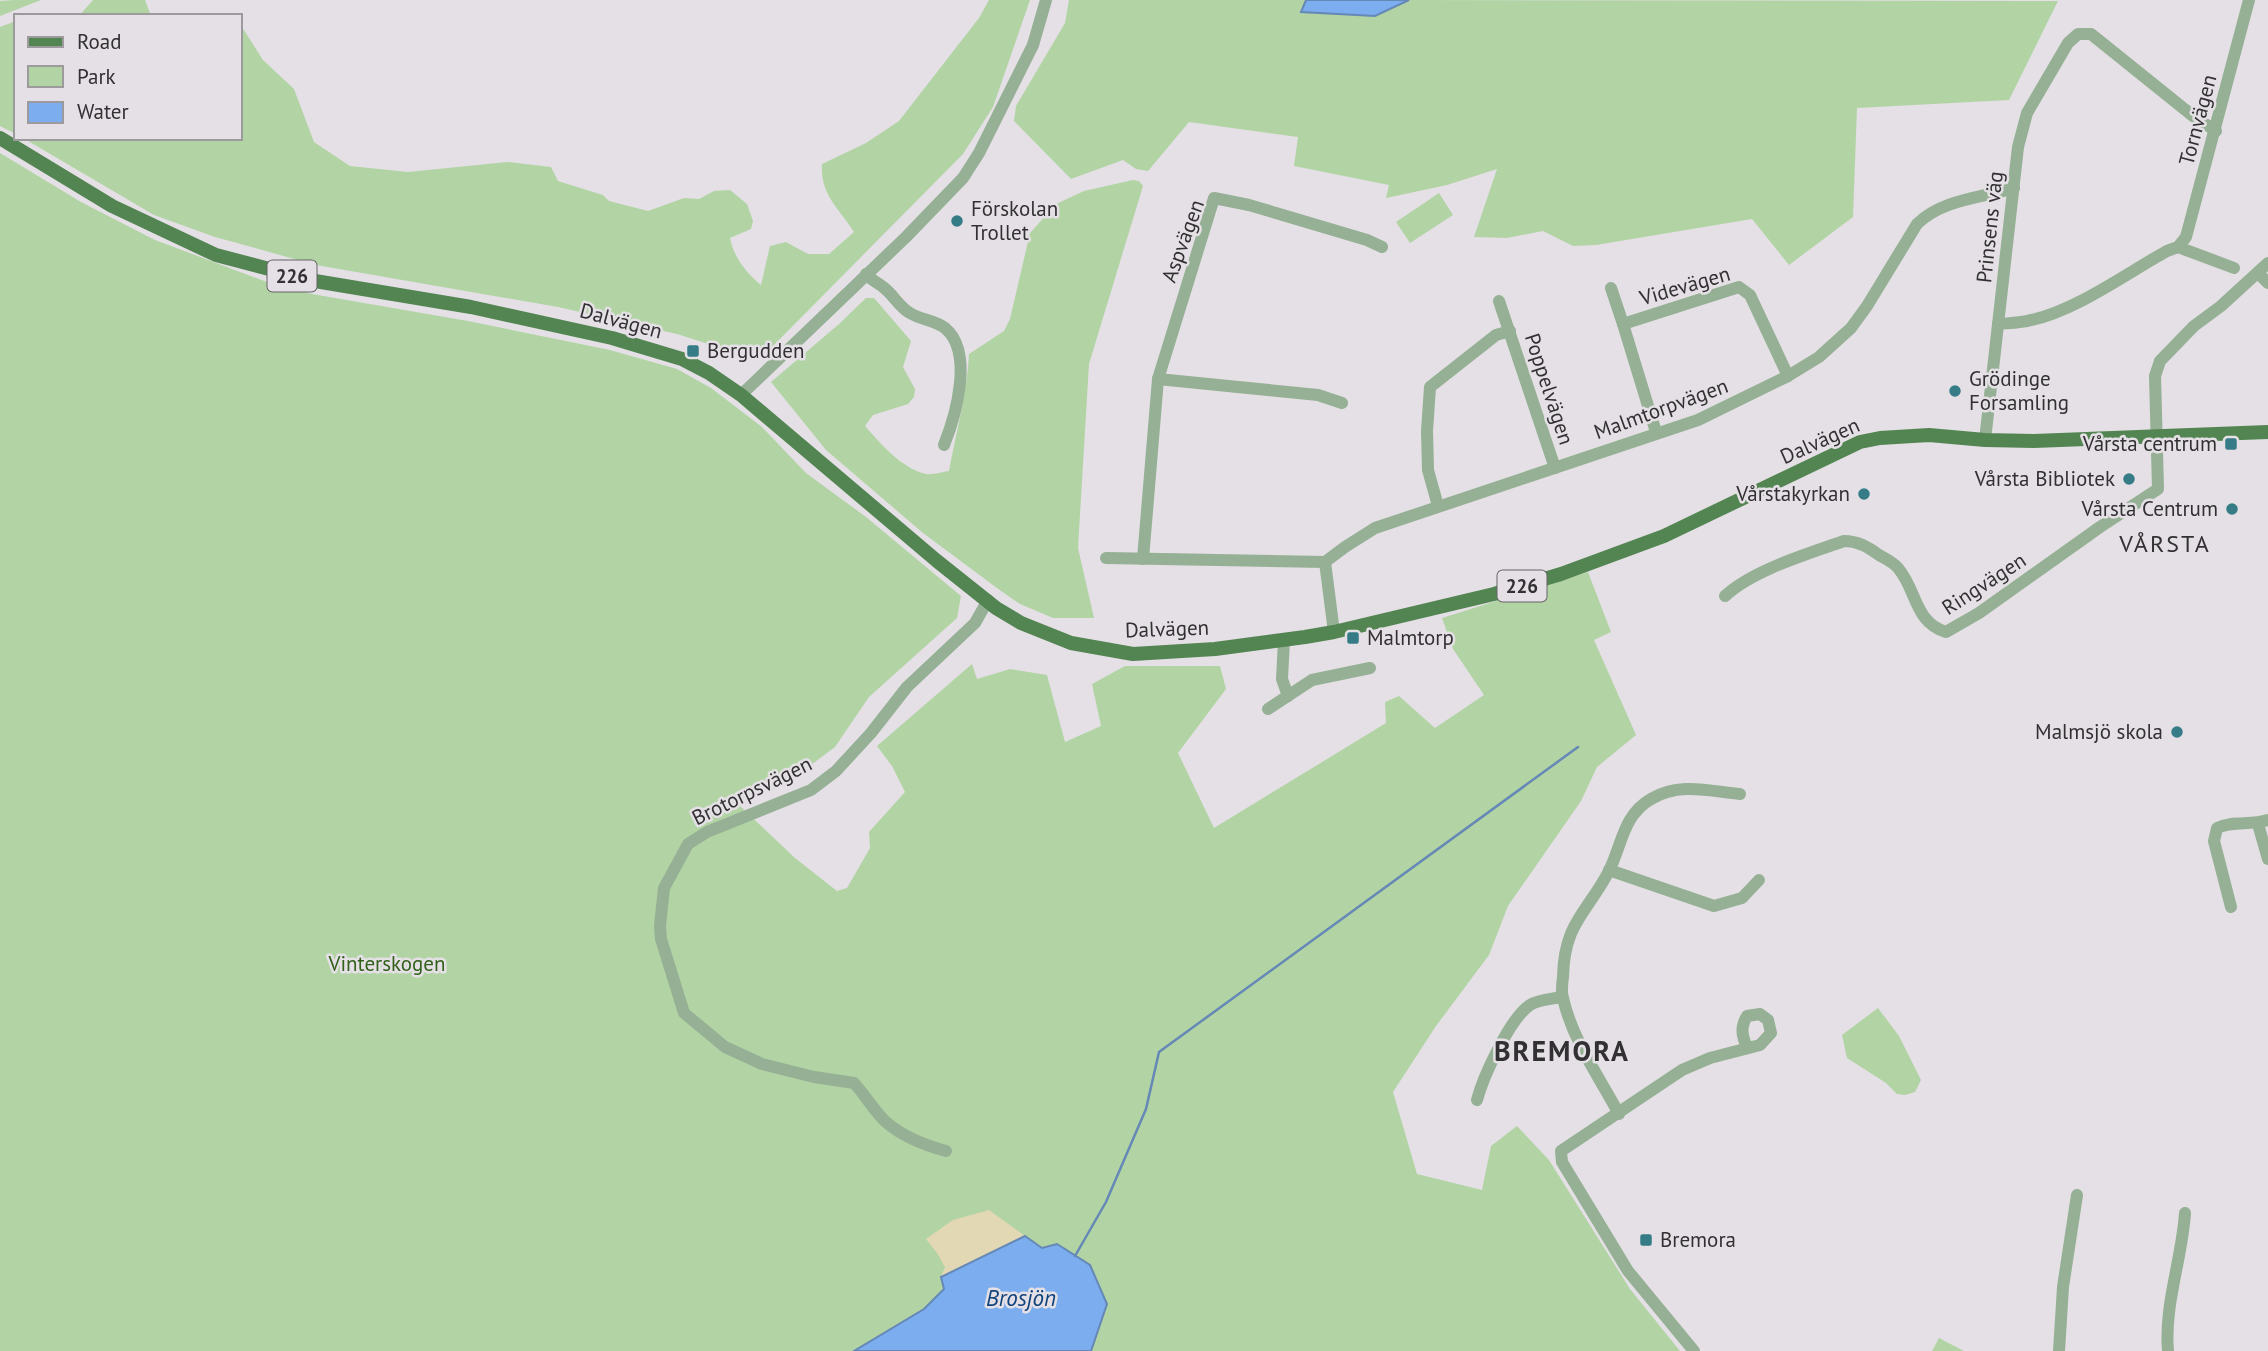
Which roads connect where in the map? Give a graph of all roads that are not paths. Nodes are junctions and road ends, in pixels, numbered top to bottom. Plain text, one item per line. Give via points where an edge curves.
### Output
1 (1046, 0) edge
2 (2249, 0) edge
3 (2216, 131) junction
4 (0, 138) edge
5 (2014, 188) junction
6 (1382, 247) dead end
7 (2178, 247) junction
8 (2268, 263) edge
9 (2234, 268) dead end
10 (2258, 273) junction
11 (866, 274) junction
12 (2268, 283) edge
13 (1611, 288) dead end
14 (1499, 301) dead end
15 (1623, 324) junction
16 (1998, 324) junction
17 (1510, 331) junction
18 (1788, 376) junction
19 (1158, 379) junction
20 (741, 395) junction
21 (1342, 404) dead end
22 (1656, 432) junction
23 (2268, 432) edge
24 (2157, 436) junction
25 (1985, 440) junction
26 (944, 445) dead end
27 (1555, 468) junction
28 (1438, 506) junction
29 (1106, 558) dead end
30 (1143, 559) junction
31 (1325, 562) junction
32 (1725, 596) dead end
33 (988, 600) junction
34 (1334, 632) junction
35 (1284, 640) junction
36 (1370, 667) dead end
37 (1288, 696) junction
38 (1268, 709) dead end
39 (1740, 794) dead end
40 (2263, 822) edge
41 (2268, 859) edge
42 (1609, 870) junction
43 (1759, 880) dead end
44 (2231, 906) dead end
45 (1562, 997) junction
46 (1747, 1048) dead end
47 (1477, 1100) dead end
48 (1619, 1114) junction
49 (946, 1152) dead end
50 (2077, 1195) dead end
51 (2185, 1213) dead end
52 (1693, 1351) edge
53 (2059, 1351) edge
54 (2168, 1351) edge

1 - 11 street via 1033,45 963,178
2 - 3 street, Tornvägen
3 - 5 street, Prinsens väg via 2091,34 2078,34 2068,43 2027,113
3 - 7 street, Tornvägen via 2186,237
4 - 20 main road, Dalvägen / 226 via 112,206 216,255 315,281 471,307 612,338 681,359
5 - 16 street, Prinsens väg
5 - 18 street, Malmtorpvägen via 1928,214 1917,224 1851,328 1819,357
6 - 19 street, Aspvägen via 1214,198
7 - 9 street
7 - 16 street via 2056,312 2031,321
8 - 10 street
10 - 12 street
10 - 24 street via 2160,361 2155,376
11 - 20 street
11 - 26 street via 908,313 940,325 956,340 960,374
13 - 15 street, Videvägen
14 - 17 street
15 - 18 street, Videvägen via 1739,287 1750,295
15 - 22 street, Videvägen
16 - 25 street, Prinsens väg
17 - 27 street, Poppelvägen
17 - 28 street, Poppelvägen via 1496,335 1430,387 1428,470
18 - 22 street, Malmtorpvägen via 1698,420
19 - 21 street via 1318,395
19 - 30 street, Aspvägen
20 - 33 main road, Dalvägen / 226
22 - 27 street, Malmtorpvägen
23 - 24 main road, Dalvägen / 226
24 - 25 main road, Dalvägen / 226
24 - 32 street, Ringvägen via 2158,489 1946,632 1925,620 1897,567 1853,541 1753,576
25 - 34 main road, Dalvägen / 226 via 1929,435 1860,442 1664,536 1612,556 1494,594
27 - 28 street, Malmtorpvägen
28 - 31 street, Malmtorpvägen via 1375,528
29 - 30 street
30 - 31 street
31 - 34 street
33 - 35 main road, Dalvägen / 226 via 1008,616 1053,637 1111,651 1156,654
33 - 49 street, Brotorpsvägen via 975,622 907,687 836,771 811,790 688,844 664,888 660,926 684,1013 725,1047 762,1064 854,1083 898,1132
34 - 35 main road, Dalvägen / 226
35 - 37 street via 1282,679
36 - 37 street via 1312,680
37 - 38 street
39 - 42 street via 1692,788 1670,790 1649,800 1628,820
40 - 41 street
40 - 44 street via 2226,823 2217,828 2214,841
42 - 43 street via 1714,906 1742,898
42 - 45 street via 1569,935
45 - 47 street via 1532,1003 1519,1013 1482,1081
45 - 48 street via 1580,1042
46 - 48 street via 1682,1070
48 - 52 street via 1561,1151 1562,1162 1628,1271
50 - 53 street
51 - 54 street via 2166,1332

